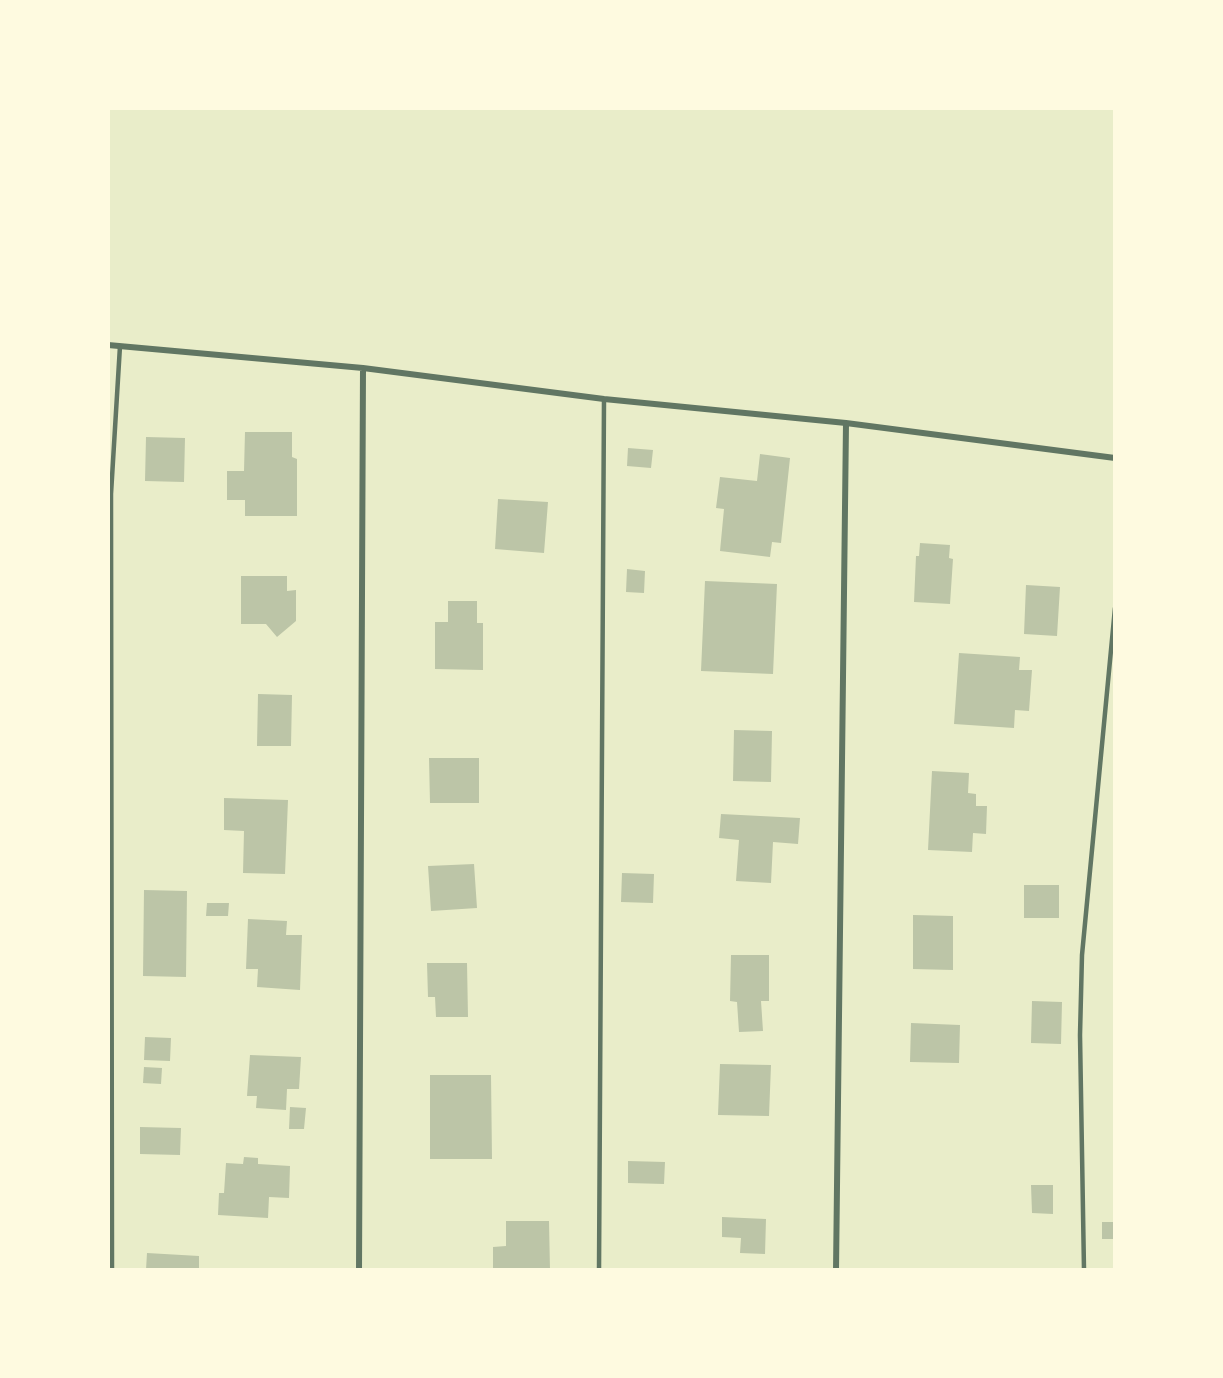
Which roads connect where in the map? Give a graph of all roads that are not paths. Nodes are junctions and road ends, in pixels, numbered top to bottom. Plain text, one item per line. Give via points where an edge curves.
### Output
1 (108, 345) edge
2 (120, 346) junction
3 (363, 368) junction
4 (604, 399) junction
5 (846, 423) junction
6 (1115, 458) edge
7 (1115, 608) edge
8 (112, 1270) edge
9 (358, 1270) edge
10 (599, 1270) edge
11 (836, 1270) edge
12 (1084, 1270) edge

1 - 2 street
2 - 3 street
2 - 8 lane via 111,494
3 - 4 street
3 - 9 street
4 - 5 street
4 - 10 lane
5 - 6 street
5 - 11 street
7 - 12 lane via 1082,955

